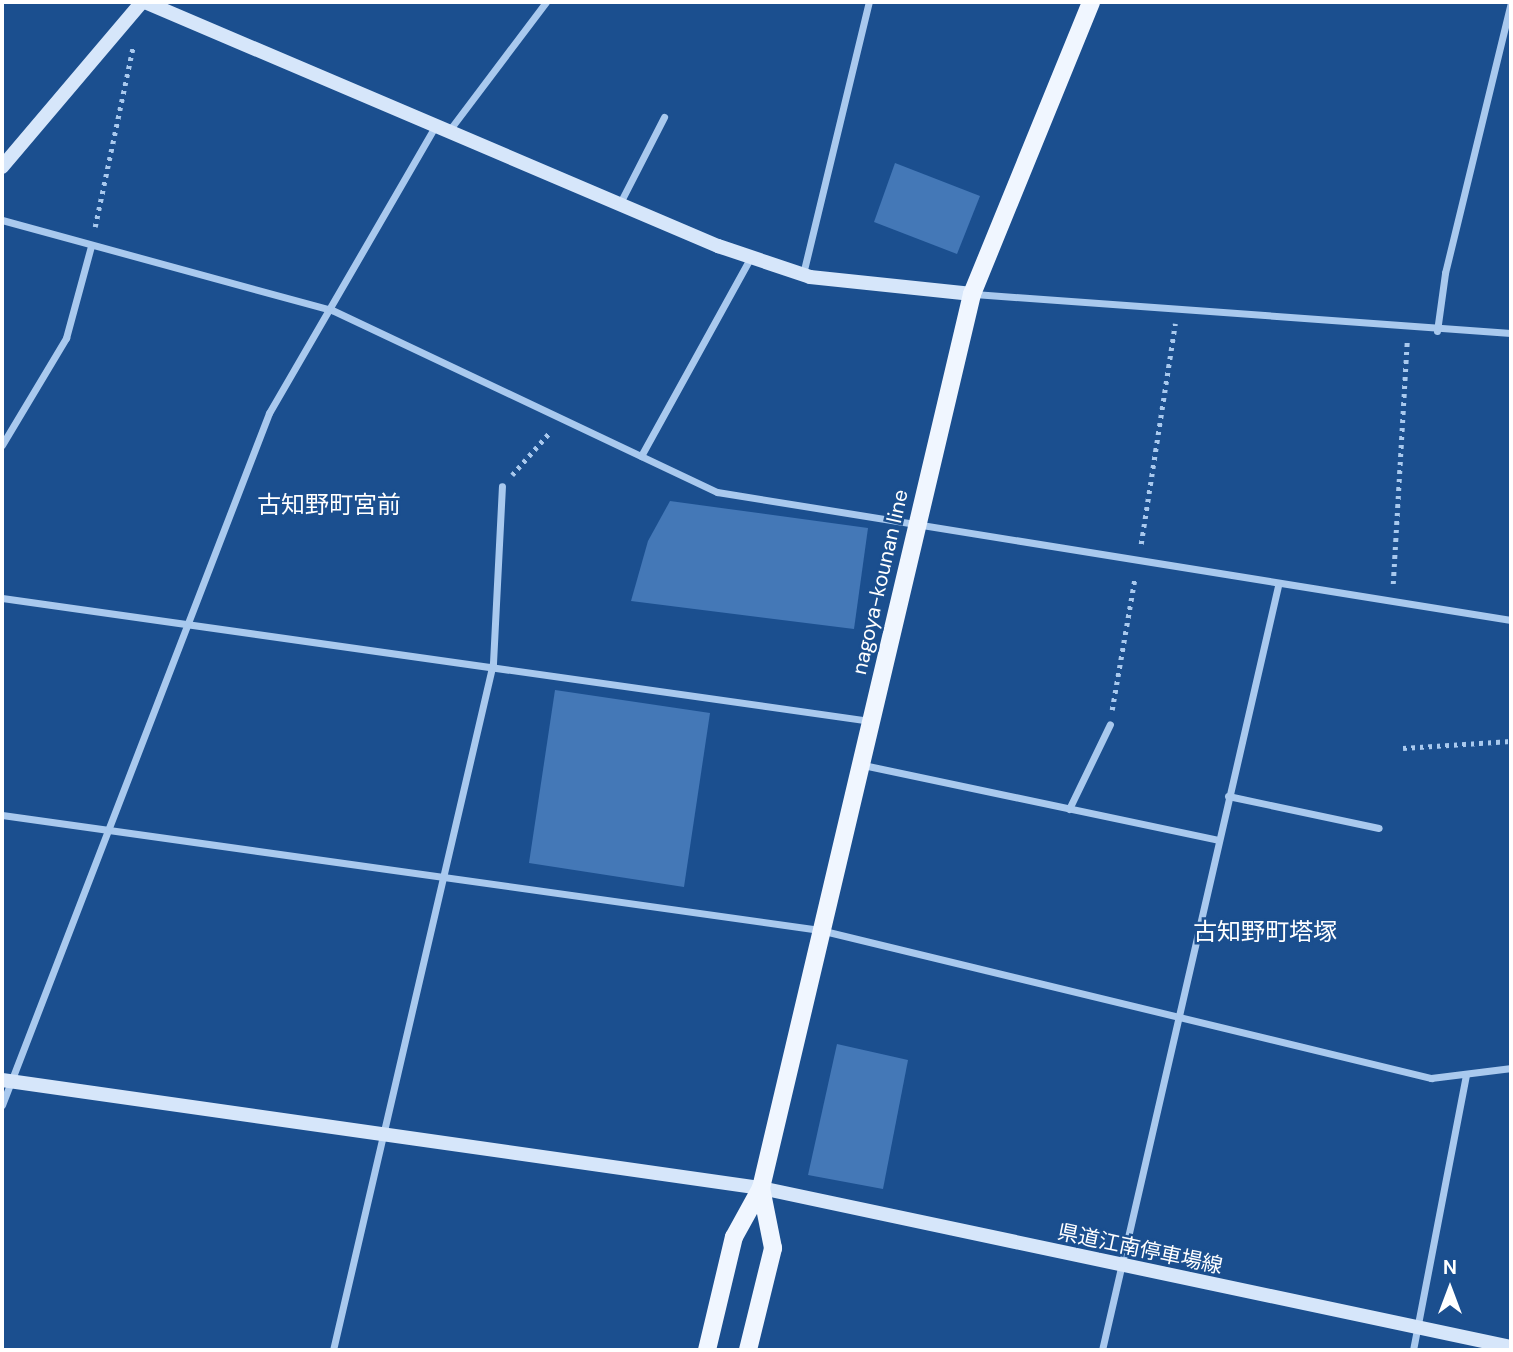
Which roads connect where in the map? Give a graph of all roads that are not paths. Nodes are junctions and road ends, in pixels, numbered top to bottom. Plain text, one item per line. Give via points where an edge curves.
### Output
1 (144, 2) edge
2 (869, 2) edge
3 (1091, 2) edge
4 (1511, 2) edge
5 (541, 3) edge
6 (664, 117) dead end
7 (441, 131) junction
8 (2, 167) edge
9 (618, 205) junction
10 (2, 220) edge
11 (91, 246) junction
12 (751, 257) junction
13 (803, 275) junction
14 (972, 294) junction
15 (332, 310) junction
16 (1437, 331) junction
17 (1511, 333) edge
18 (2, 445) edge
19 (640, 456) junction
20 (502, 486) road end
21 (915, 527) junction
22 (1278, 586) junction
23 (2, 598) edge
24 (1511, 620) edge
25 (188, 623) junction
26 (493, 663) junction
27 (872, 721) junction
28 (1110, 724) road end
29 (862, 765) junction
30 (1228, 796) junction
31 (1069, 808) junction
32 (2, 816) edge
33 (108, 826) junction
34 (1379, 828) dead end
35 (1218, 840) junction
36 (445, 875) junction
37 (820, 930) junction
38 (1179, 1016) junction
39 (1511, 1068) edge
40 (1466, 1076) junction
41 (6, 1080) edge
42 (2, 1105) edge
43 (384, 1133) junction
44 (761, 1188) junction
45 (1122, 1267) junction
46 (1417, 1331) junction
47 (1511, 1347) edge
48 (333, 1350) edge
49 (707, 1350) edge
50 (748, 1350) edge
51 (1102, 1350) edge
52 (1413, 1350) edge

1 - 7 street
1 - 8 street
2 - 13 street
3 - 14 main road, nagoya-kounan line
4 - 16 street via 1445,273
5 - 7 street
6 - 9 street
7 - 9 street
7 - 15 street
9 - 12 street
10 - 11 street
11 - 15 street
11 - 18 street via 66,338
12 - 13 street
12 - 19 street
13 - 14 street
14 - 16 street
14 - 21 main road, nagoya-kounan line
15 - 19 street
15 - 25 street via 269,413
16 - 17 street
19 - 21 street via 718,492
20 - 26 street
21 - 22 street
21 - 27 main road, nagoya-kounan line
22 - 24 street
22 - 30 street
23 - 25 street
25 - 26 street
25 - 33 street
26 - 27 street
26 - 36 street
27 - 29 main road, nagoya-kounan line
28 - 31 street
29 - 31 street
29 - 37 main road, nagoya-kounan line
30 - 34 street
30 - 35 street
31 - 35 street
32 - 33 street
33 - 36 street
33 - 41 street
35 - 38 street
36 - 37 street
36 - 43 street
37 - 38 street
37 - 44 main road, nagoya-kounan line
38 - 40 street via 1431,1078
38 - 45 street
39 - 40 street
40 - 46 street
41 - 42 street
41 - 43 street, 県道江南停車場線
43 - 44 street, 県道江南停車場線
43 - 48 street
44 - 45 street, 県道江南停車場線
44 - 49 main road, nagoya-kounan line via 734,1237
44 - 50 main road, nagoya-kounan line via 773,1248
45 - 46 street, 県道江南停車場線
45 - 51 street
46 - 47 street, 県道江南停車場線
46 - 52 street

